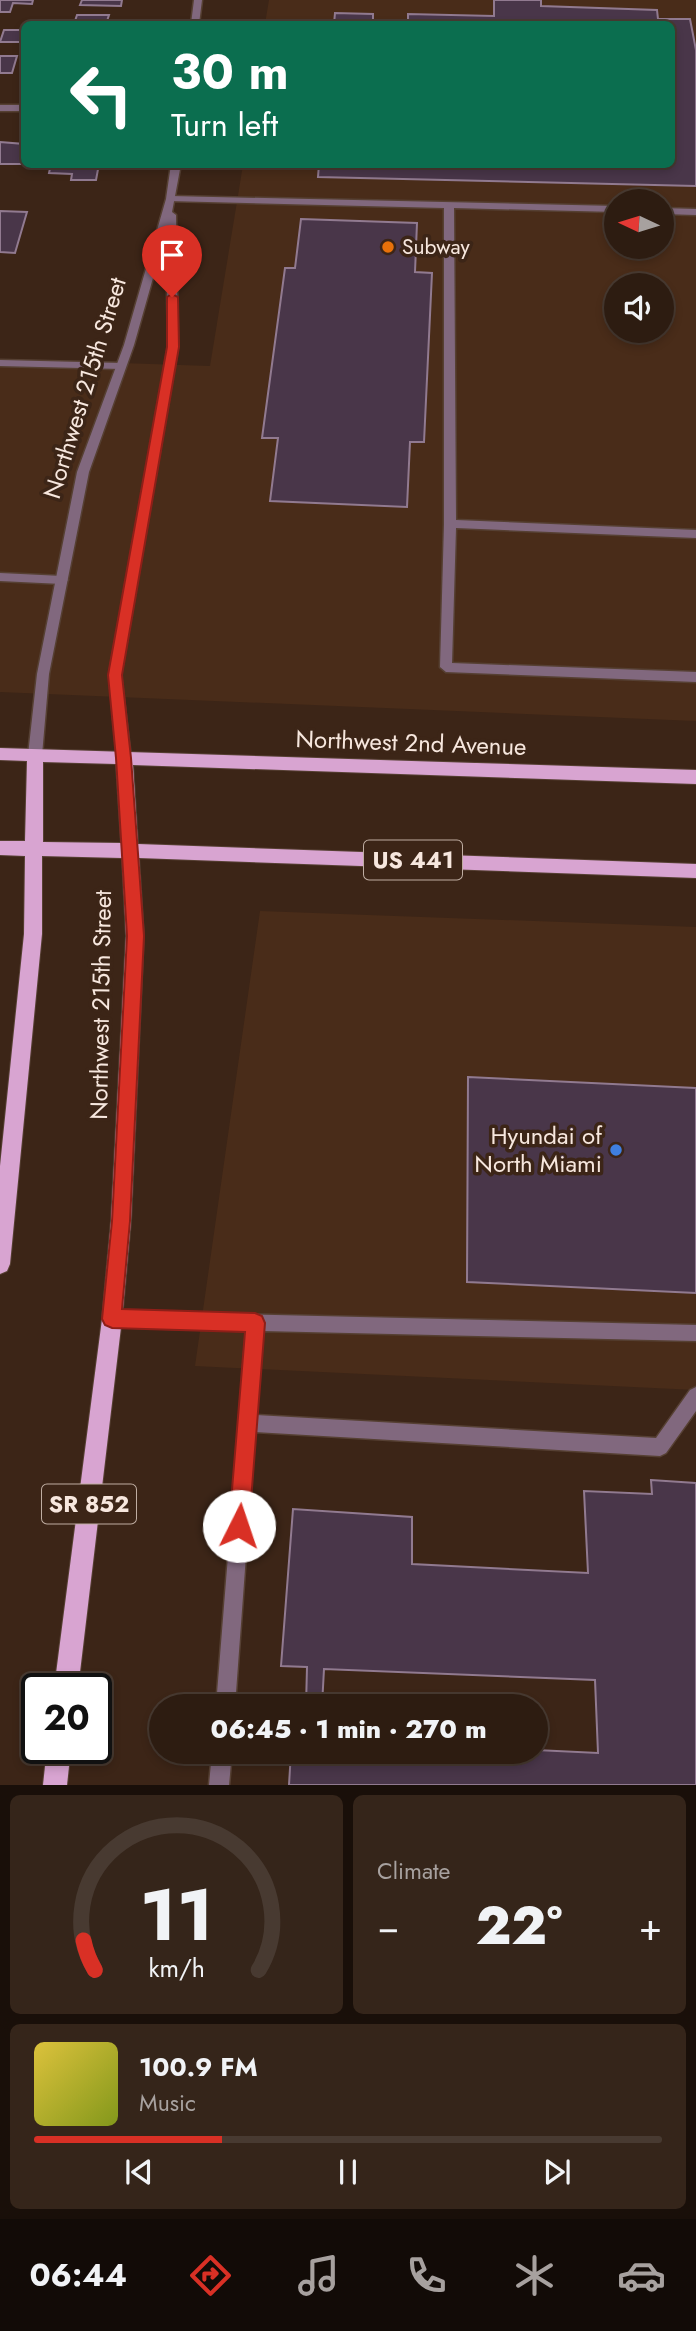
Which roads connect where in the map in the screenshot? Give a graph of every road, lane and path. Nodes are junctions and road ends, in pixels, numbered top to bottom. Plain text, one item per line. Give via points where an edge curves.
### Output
1 (198, 0) edge
2 (195, 21) edge
3 (0, 108) edge
4 (21, 108) edge
5 (175, 168) edge
6 (171, 199) junction
7 (449, 205) junction
8 (604, 209) edge
9 (674, 211) edge
10 (696, 212) edge
11 (1, 366) edge
12 (121, 366) junction
13 (450, 524) junction
14 (696, 534) edge
15 (0, 577) edge
16 (62, 580) junction
17 (696, 677) edge
18 (0, 754) edge
19 (35, 755) junction
20 (124, 758) junction
21 (696, 777) edge
22 (0, 848) edge
23 (34, 848) junction
24 (130, 851) junction
25 (696, 871) edge
26 (8, 1120) edge
27 (0, 1264) edge
28 (112, 1319) junction
29 (255, 1323) junction
30 (696, 1333) edge
31 (696, 1396) edge
32 (247, 1423) junction
33 (68, 1673) edge
34 (226, 1694) edge
35 (57, 1764) edge
36 (221, 1764) edge
37 (55, 1785) edge
38 (219, 1785) edge

1 - 2 street
3 - 4 street
5 - 6 street, Northwest 215th Street
6 - 7 street
6 - 12 street, Northwest 215th Street
6 - 20 street, Northwest 215th Street via 173,347 115,675
7 - 8 street
7 - 13 street
9 - 10 street
11 - 12 street
12 - 16 street, Northwest 215th Street via 83,472
13 - 14 street
13 - 17 street via 446,667
15 - 16 street
16 - 19 street, Northwest 215th Street via 43,674
18 - 19 main road, Northwest 2nd Avenue
19 - 20 main road, Northwest 2nd Avenue
19 - 23 main road, Northwest 215th Street
20 - 21 main road, Northwest 2nd Avenue
20 - 24 main road, Northwest 215th Street / SR 852
22 - 23 main road, US 441
23 - 24 main road, US 441
23 - 26 main road, Northwest 215th Street via 33,934
24 - 25 main road, US 441
24 - 28 main road, Northwest 215th Street / SR 852 via 135,948
26 - 27 main road, Northwest 215th Street
28 - 29 street
28 - 33 main road, Northwest 215th Street / SR 852
29 - 30 street
29 - 32 street
31 - 32 street via 660,1447
32 - 34 street
35 - 37 main road
36 - 38 street

